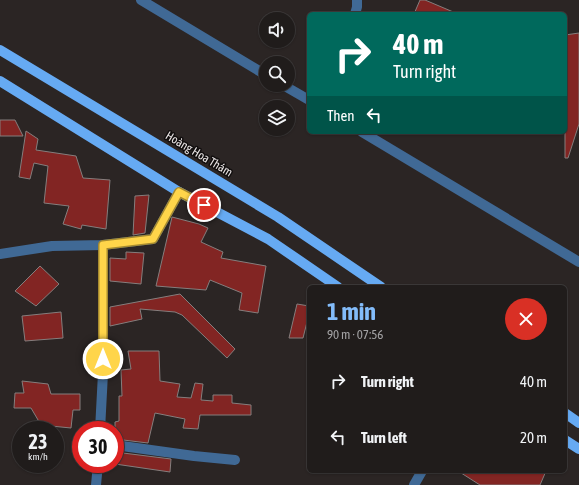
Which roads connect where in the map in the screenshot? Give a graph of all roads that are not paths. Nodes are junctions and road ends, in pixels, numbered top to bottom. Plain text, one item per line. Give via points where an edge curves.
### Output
1 (357, 0) edge
2 (146, 1) edge
3 (356, 12) edge
4 (0, 50) edge
5 (259, 71) edge
6 (0, 81) edge
7 (295, 92) edge
8 (307, 99) edge
9 (365, 134) edge
10 (179, 192) junction
11 (103, 245) junction
12 (0, 254) edge
13 (579, 262) edge
14 (335, 285) edge
15 (378, 285) edge
16 (567, 414) edge
17 (101, 421) edge
18 (579, 423) edge
19 (567, 441) edge
20 (124, 446) edge
21 (579, 449) edge
22 (235, 460) dead end
23 (97, 473) edge
24 (421, 473) edge
25 (96, 485) edge
26 (414, 485) edge

1 - 3 street
2 - 5 street
4 - 15 main road, Hoàng Hoa Thám via 278,217
6 - 10 main road
7 - 8 street
9 - 13 street
10 - 11 street via 153,239
10 - 14 main road via 268,239
11 - 12 street via 52,246
11 - 17 street via 104,373
16 - 18 main road
19 - 21 main road
20 - 22 street
23 - 25 street
24 - 26 street

